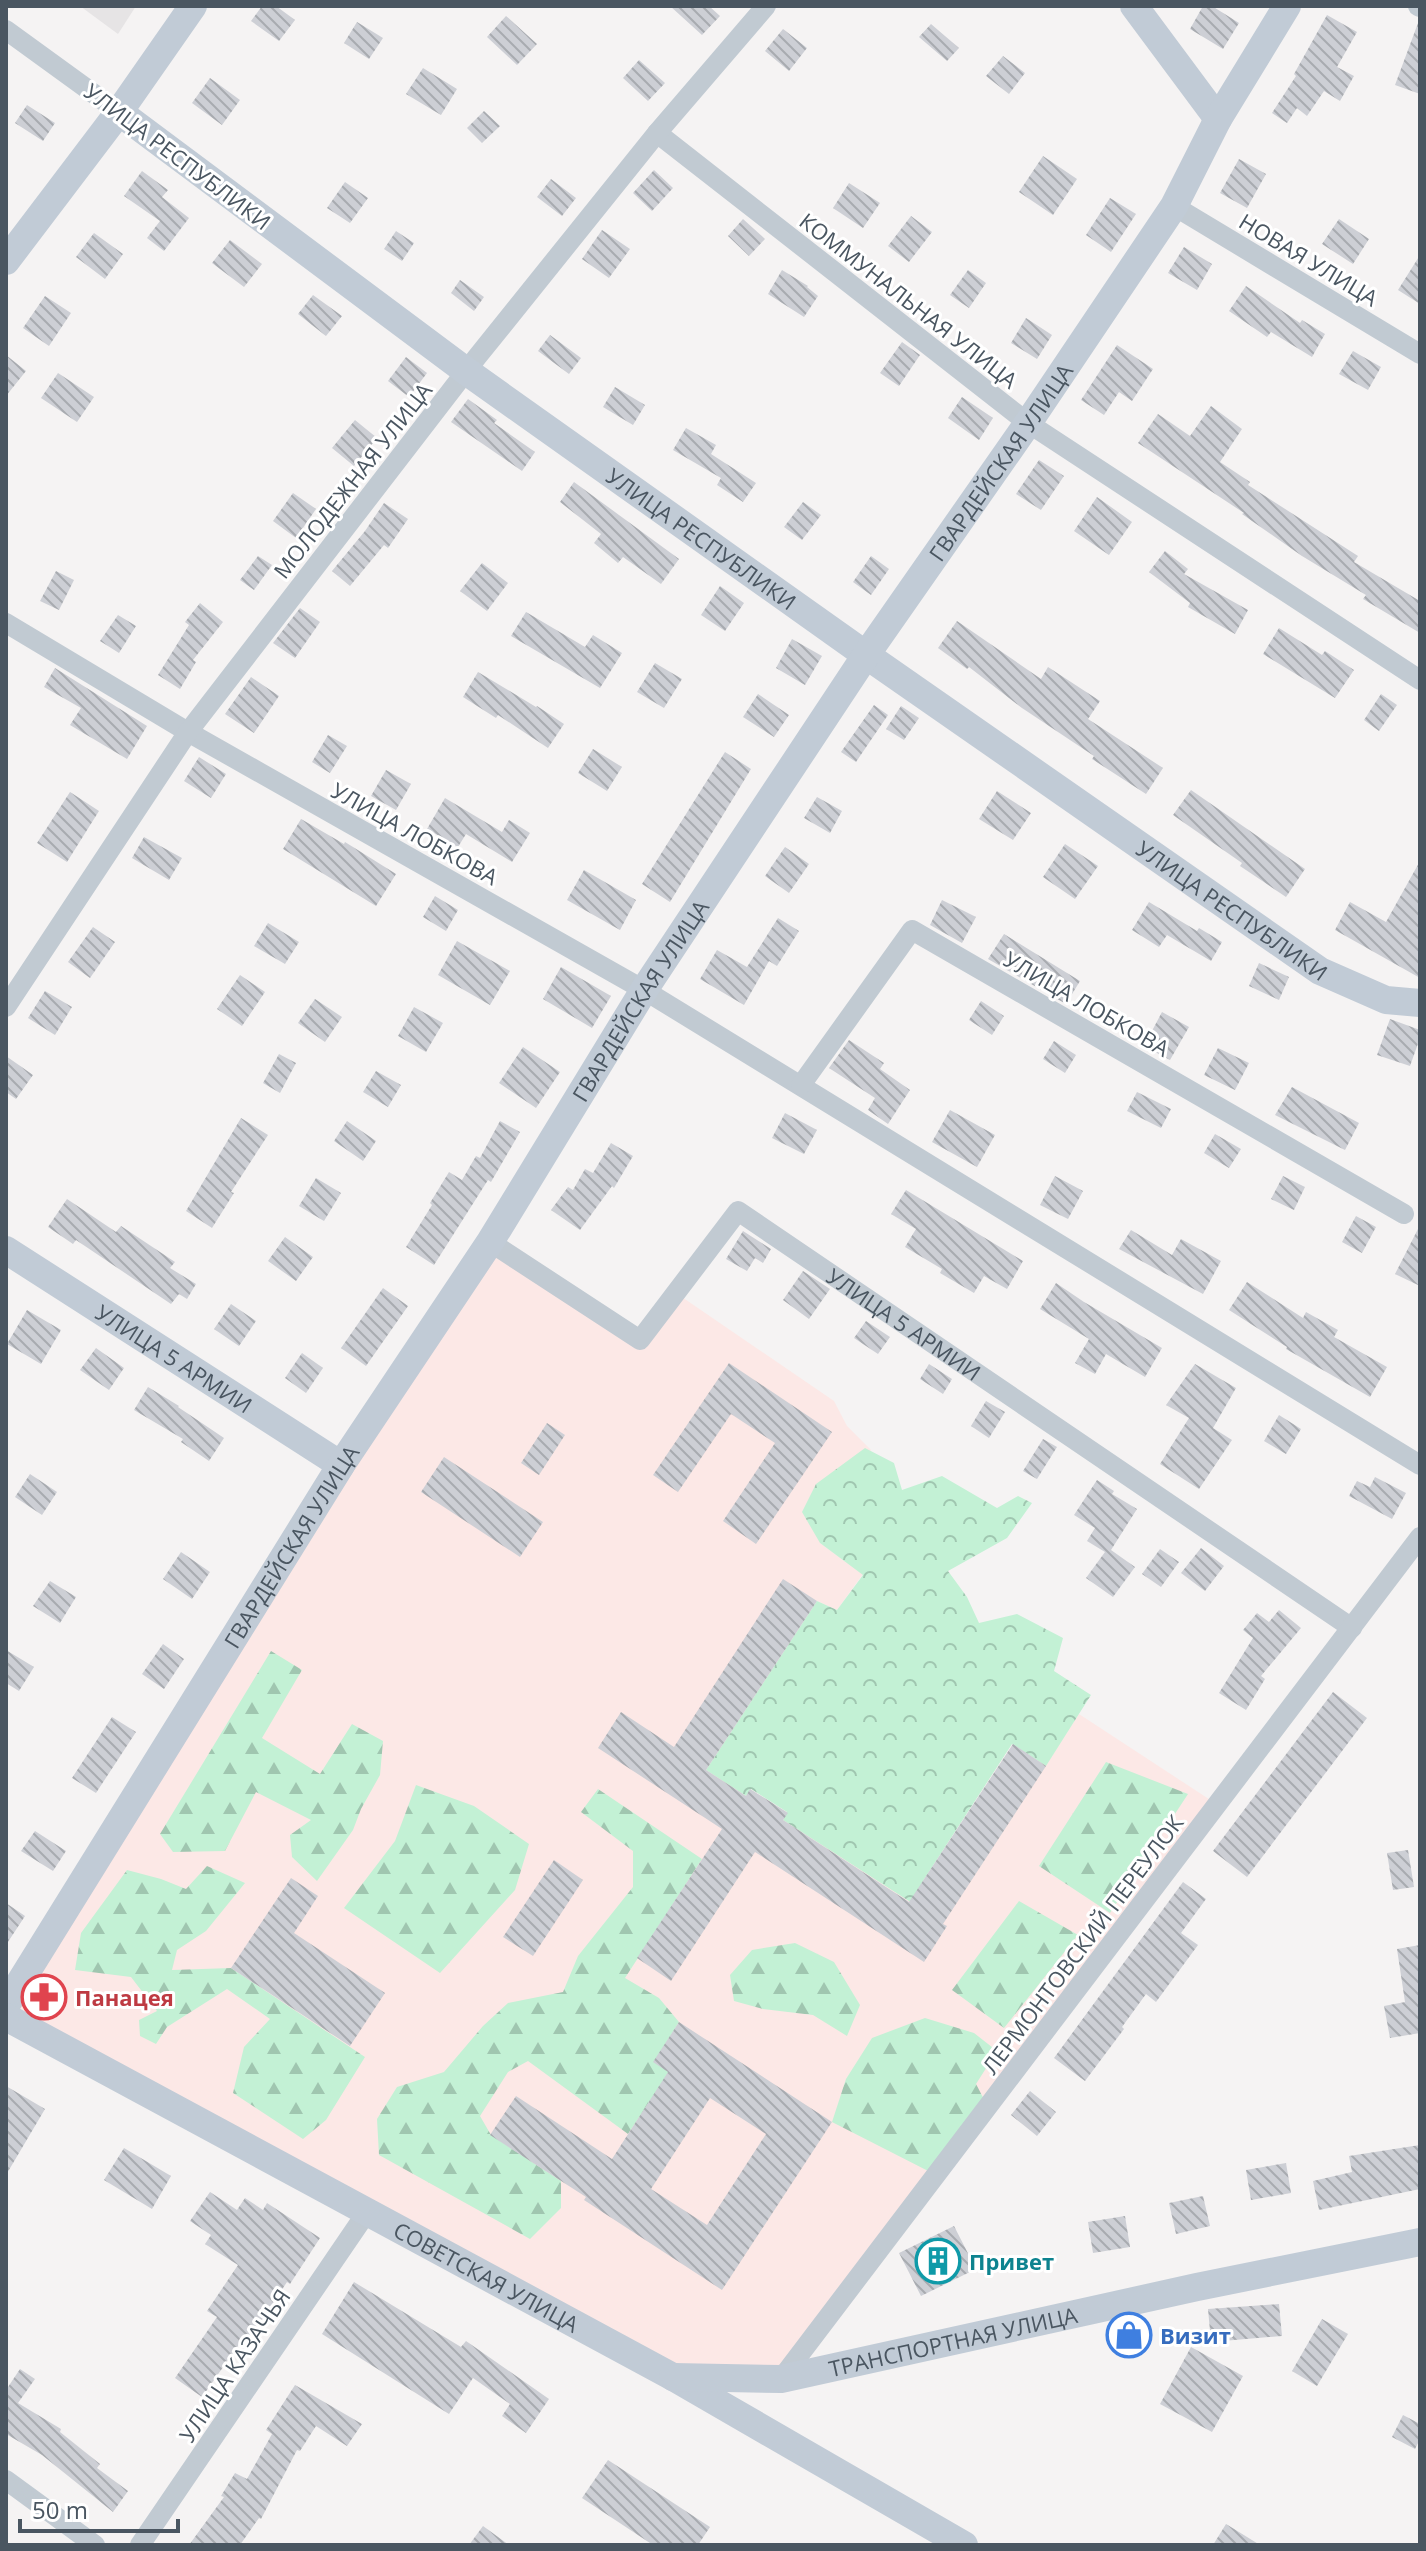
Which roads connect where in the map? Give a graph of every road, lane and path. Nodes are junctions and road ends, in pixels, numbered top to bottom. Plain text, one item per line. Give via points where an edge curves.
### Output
1 (193, 6) edge
2 (766, 6) edge
3 (1134, 6) edge
4 (1287, 6) edge
5 (6, 30) edge
6 (119, 112) junction
7 (1218, 119) junction
8 (657, 133) junction
9 (1174, 206) junction
10 (6, 261) edge
11 (1420, 354) edge
12 (466, 371) junction
13 (1028, 423) junction
14 (6, 623) edge
15 (866, 655) junction
16 (1420, 680) edge
17 (188, 732) junction
18 (644, 990) junction
19 (1420, 1003) edge
20 (6, 1007) edge
21 (801, 1085) junction
22 (1404, 1214) dead end
23 (490, 1242) junction
24 (6, 1250) edge
25 (341, 1465) junction
26 (1420, 1465) edge
27 (1420, 1537) edge
28 (1352, 1628) junction
29 (6, 2005) edge
30 (6, 2017) edge
31 (367, 2212) junction
32 (1420, 2242) edge
33 (673, 2377) junction
34 (781, 2379) junction
35 (6, 2480) edge
36 (95, 2545) edge
37 (140, 2545) edge
38 (964, 2545) edge

1 - 6 main road
2 - 8 street, МОЛОДЕЖНАЯ УЛИЦА
3 - 7 main road
4 - 7 main road, ГВАРДЕЙСКАЯ УЛИЦА
5 - 6 street, УЛИЦА РЕСПУБЛИКИ
6 - 10 main road
6 - 12 main road, УЛИЦА РЕСПУБЛИКИ
7 - 9 main road, ГВАРДЕЙСКАЯ УЛИЦА
8 - 12 street, МОЛОДЕЖНАЯ УЛИЦА
8 - 13 street, КОММУНАЛЬНАЯ УЛИЦА
9 - 11 street, НОВАЯ УЛИЦА
9 - 13 main road, ГВАРДЕЙСКАЯ УЛИЦА
12 - 15 main road, УЛИЦА РЕСПУБЛИКИ
12 - 17 street, МОЛОДЕЖНАЯ УЛИЦА
13 - 15 main road, ГВАРДЕЙСКАЯ УЛИЦА
13 - 16 street, КОММУНАЛЬНАЯ УЛИЦА
14 - 17 street, УЛИЦА ЛОБКОВА
15 - 18 main road, ГВАРДЕЙСКАЯ УЛИЦА
15 - 19 main road, УЛИЦА РЕСПУБЛИКИ via 1320,971 1386,1000
17 - 18 street, УЛИЦА ЛОБКОВА
17 - 20 street, МОЛОДЕЖНАЯ УЛИЦА
18 - 21 street, УЛИЦА ЛОБКОВА
18 - 23 main road, ГВАРДЕЙСКАЯ УЛИЦА
21 - 22 street, УЛИЦА ЛОБКОВА via 912,930
21 - 26 street, УЛИЦА ЛОБКОВА
23 - 25 main road, ГВАРДЕЙСКАЯ УЛИЦА
23 - 28 street, УЛИЦА 5 АРМИИ via 640,1340 738,1211
24 - 25 main road, УЛИЦА 5 АРМИИ
25 - 29 main road, ГВАРДЕЙСКАЯ УЛИЦА
27 - 28 street, ЛЕРМОНТОВСКИЙ ПЕРЕУЛОК
28 - 34 street, ЛЕРМОНТОВСКИЙ ПЕРЕУЛОК
30 - 31 main road, СОВЕТСКАЯ УЛИЦА
31 - 33 main road, СОВЕТСКАЯ УЛИЦА
31 - 37 street, УЛИЦА КАЗАЧЬЯ
32 - 34 main road, ТРАНСПОРТНАЯ УЛИЦА
33 - 34 main road, ТРАНСПОРТНАЯ УЛИЦА
33 - 38 main road, СОВЕТСКАЯ УЛИЦА
35 - 36 street

